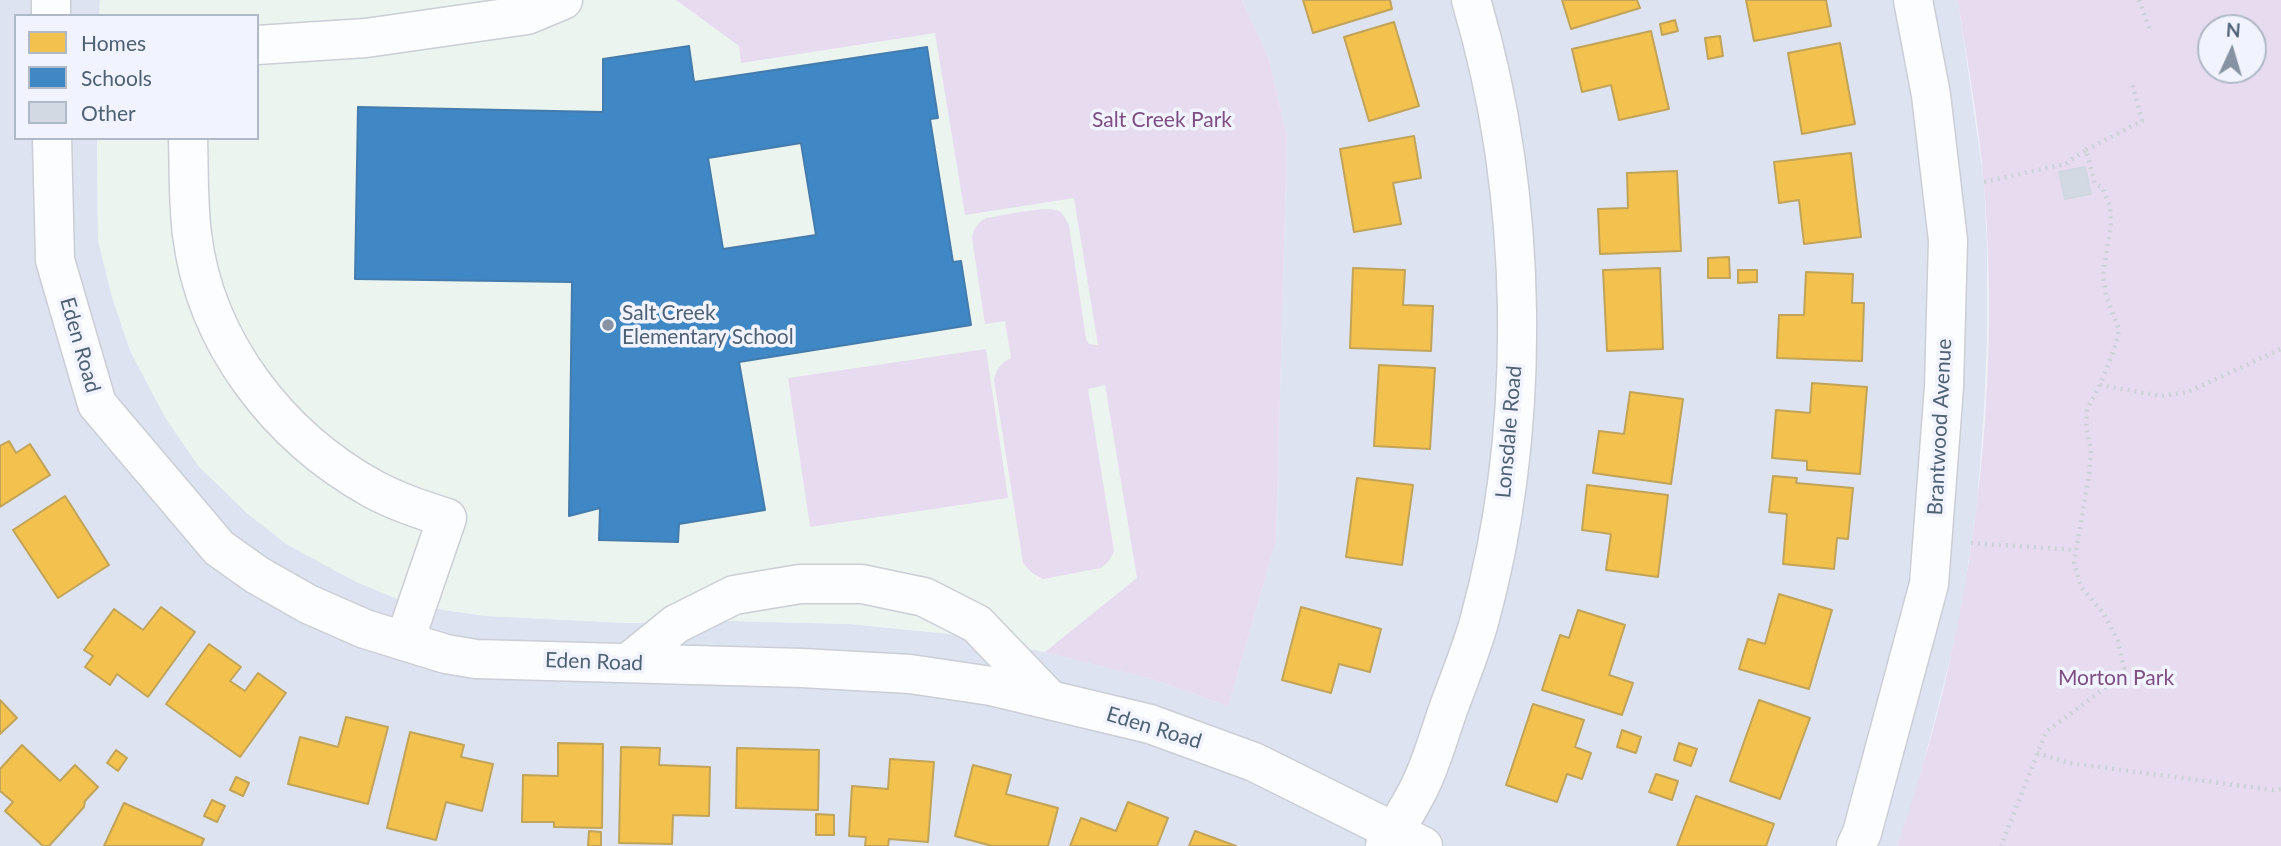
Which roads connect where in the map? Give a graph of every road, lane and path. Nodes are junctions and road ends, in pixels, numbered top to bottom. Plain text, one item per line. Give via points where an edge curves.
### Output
1 (562, 0) edge
2 (1471, 0) edge
3 (1913, 0) edge
4 (2139, 0) edge
5 (2150, 30) dead end
6 (259, 46) edge
7 (2132, 84) dead end
8 (52, 140) edge
9 (188, 140) edge
10 (2086, 150) junction
11 (1984, 182) dead end
12 (2281, 349) edge
13 (2100, 385) junction
14 (1971, 543) dead end
15 (2076, 550) junction
16 (405, 640) junction
17 (628, 663) junction
18 (1049, 699) junction
19 (2036, 753) junction
20 (2281, 789) edge
21 (1401, 841) edge
22 (1856, 846) edge
23 (2001, 846) edge

1 - 6 street via 527,15 366,38
2 - 21 street, Lonsdale Road via 1504,154 1513,237 1516,344 1510,450 1478,624
3 - 22 street, Brantwood Avenue via 1931,96 1948,240 1944,387 1929,584
4 - 5 path
7 - 10 path via 2142,121
8 - 16 street, Eden Road via 55,260 97,404 219,548 307,604
9 - 16 street via 198,267 222,332 251,381 292,429 342,470 399,501 447,518
10 - 11 path via 2065,164
10 - 13 path via 2095,184 2102,187 2110,206 2103,275 2119,330
12 - 13 path via 2188,392 2161,396
13 - 15 path via 2087,410 2091,450
14 - 15 path
15 - 19 path via 2076,575 2119,641 2124,669 2046,732
16 - 17 street, Eden Road via 476,659
17 - 18 street, Eden Road via 910,674
17 - 18 street via 676,624 734,595 800,584 862,584 924,597 977,624
18 - 21 street, Eden Road via 1150,724 1254,762
19 - 20 path via 2069,763
19 - 23 path

